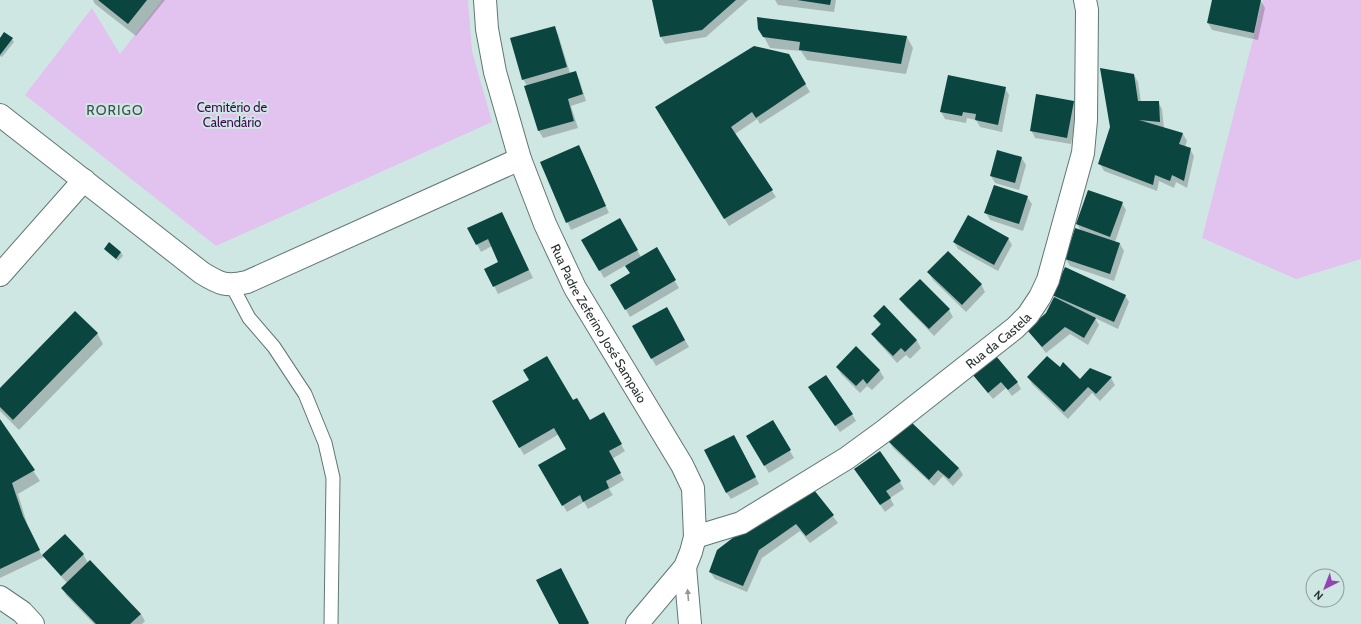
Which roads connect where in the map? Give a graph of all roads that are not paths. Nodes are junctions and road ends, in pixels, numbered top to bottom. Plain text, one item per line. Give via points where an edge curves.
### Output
1 (485, 0) edge
2 (1085, 0) edge
3 (0, 115) edge
4 (520, 159) junction
5 (84, 180) junction
6 (0, 275) edge
7 (232, 286) junction
8 (695, 537) junction
9 (685, 567) junction
10 (0, 597) edge
11 (33, 624) edge
12 (331, 624) edge
13 (637, 624) edge
14 (690, 624) edge

1 - 4 street, Rua Padre Zeferino José Sampaio via 494,65
2 - 8 street, Rua da Castela via 1086,120 1083,153 1048,280 1028,315 1000,341 847,458 741,523
3 - 5 street
4 - 7 street via 247,282
4 - 8 street, Rua Padre Zeferino José Sampaio via 545,224 569,276 682,465 693,488
5 - 6 street
5 - 7 street via 202,273 218,283
7 - 12 lane via 249,318 274,347 306,394 325,443 333,478
8 - 9 street, Rua Padre Zeferino José Sampaio
9 - 13 street, Rua Padre Zeferino José Sampaio
14 -> 9 street
10 - 11 street via 22,612

